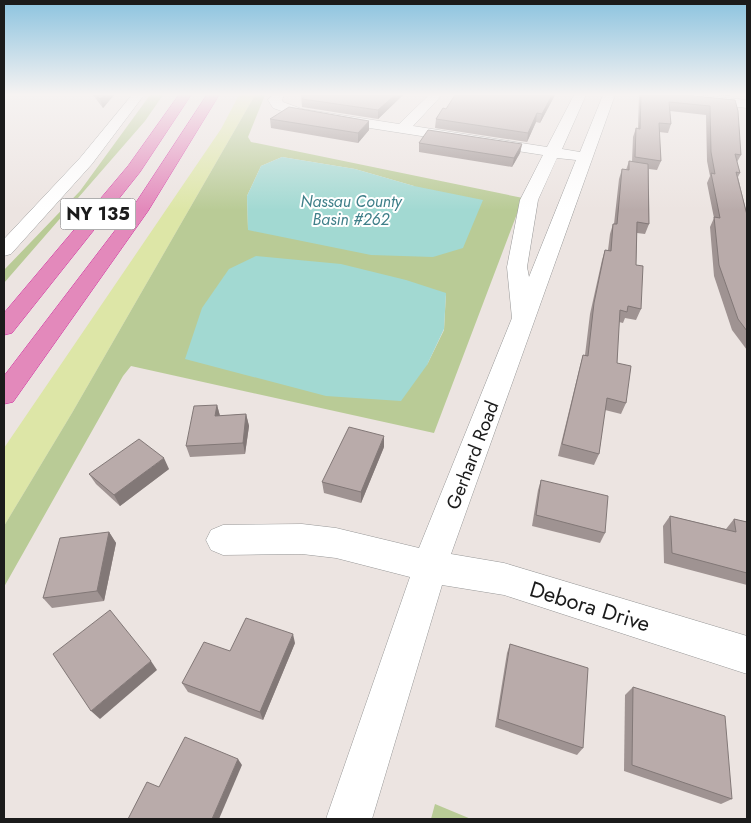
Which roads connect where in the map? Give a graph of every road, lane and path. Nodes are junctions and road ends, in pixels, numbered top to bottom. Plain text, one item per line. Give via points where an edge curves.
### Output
1 (108, 133) edge
2 (159, 133) edge
3 (190, 133) edge
4 (431, 133) edge
5 (562, 133) edge
6 (594, 133) edge
7 (554, 152) junction
8 (584, 157) junction
9 (4, 250) edge
10 (522, 318) junction
11 (4, 328) edge
12 (4, 395) edge
13 (223, 540) dead end
14 (431, 567) junction
15 (747, 655) edge
16 (349, 819) edge

1 - 9 street
2 - 11 highway, NY 135 via 91,223
3 - 12 highway, NY 135 via 130,224
4 - 7 street
5 - 7 street
6 - 8 street, Gerhard Road
7 - 8 street
7 - 10 street via 529,200 517,267
8 - 10 street, Gerhard Road
10 - 14 street, Gerhard Road
13 - 14 street, Debora Drive via 302,539 336,543
14 - 15 street, Debora Drive via 504,579
14 - 16 street, Gerhard Road

